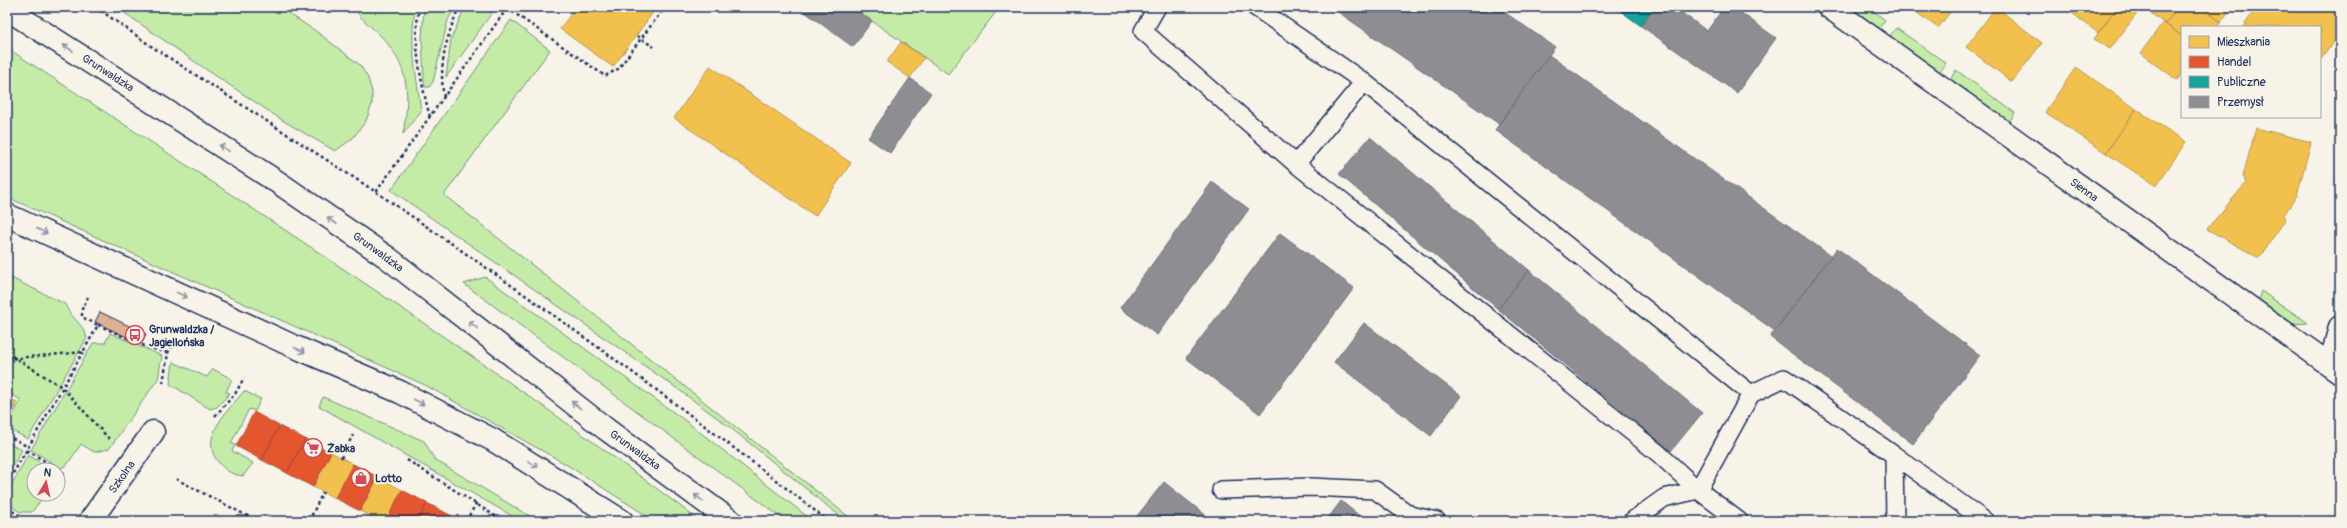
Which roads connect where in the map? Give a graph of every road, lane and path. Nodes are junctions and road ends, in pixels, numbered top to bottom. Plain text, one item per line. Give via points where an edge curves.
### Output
1 (96, 7) edge
2 (420, 7) edge
3 (459, 7) edge
4 (507, 7) edge
5 (665, 7) edge
6 (1157, 7) edge
7 (1255, 7) edge
8 (1829, 7) edge
9 (7, 8) edge
10 (636, 36) dead end
11 (642, 40) junction
12 (654, 47) dead end
13 (1364, 82) junction
14 (444, 97) junction
15 (430, 117) junction
16 (1296, 164) junction
17 (376, 192) junction
18 (7, 214) edge
19 (88, 297) dead end
20 (98, 325) junction
21 (2340, 327) edge
22 (176, 338) dead end
23 (83, 352) junction
24 (7, 353) edge
25 (168, 353) junction
26 (16, 358) junction
27 (7, 359) edge
28 (2335, 369) edge
29 (244, 378) dead end
30 (163, 383) dead end
31 (62, 387) junction
32 (1751, 394) junction
33 (215, 416) dead end
34 (153, 432) dead end
35 (7, 435) edge
36 (353, 435) dead end
37 (112, 442) dead end
38 (28, 447) junction
39 (26, 450) junction
40 (1894, 455) junction
41 (341, 458) dead end
42 (407, 460) dead end
43 (46, 462) edge
44 (176, 479) dead end
45 (7, 484) edge
46 (1221, 490) dead end
47 (1698, 490) junction
48 (323, 492) dead end
49 (476, 502) junction
50 (7, 508) edge
51 (30, 521) edge
52 (90, 521) edge
53 (257, 521) edge
54 (309, 521) edge
55 (466, 521) edge
56 (503, 521) edge
57 (622, 521) edge
58 (731, 521) edge
59 (828, 521) edge
60 (1437, 521) edge
61 (1632, 521) edge
62 (1739, 521) edge
63 (1895, 521) edge
64 (1985, 521) edge

1 - 17 path via 151,46
2 - 15 path via 420,72
3 - 14 path via 443,56
4 - 11 path via 605,76 618,69
4 - 14 path
5 - 11 path
6 - 16 lane via 1143,31
7 - 13 lane
8 - 28 main road, Sienna
58 -> 9 main road, Grunwaldzka via 606,429 388,258 279,183
10 - 11 path
11 - 12 path
13 - 16 lane
13 - 32 lane
14 - 15 path
15 - 17 path
16 - 47 lane via 1658,453
17 - 59 path via 659,390
18 -> 57 main road via 306,352 400,392 493,440
19 - 20 path via 82,309 82,317
20 - 23 path
20 - 25 path via 147,347
21 - 28 main road
22 - 25 path
23 - 26 path
23 - 31 path
24 - 26 path
25 - 30 path
26 - 27 path
26 - 31 path
29 - 33 path
31 - 37 path
31 - 38 path
32 - 40 lane via 1784,378
32 - 47 lane
34 - 52 main road, Szkolna
35 - 38 path
36 - 41 path
38 - 39 path
39 - 43 path
39 - 45 path
40 - 63 lane
40 - 64 lane
42 - 49 path
44 - 53 path
46 - 60 lane via 1375,490 1410,515
47 - 61 lane via 1664,498
47 - 62 lane
48 - 54 path
49 - 55 path
49 - 56 path
50 - 51 path

